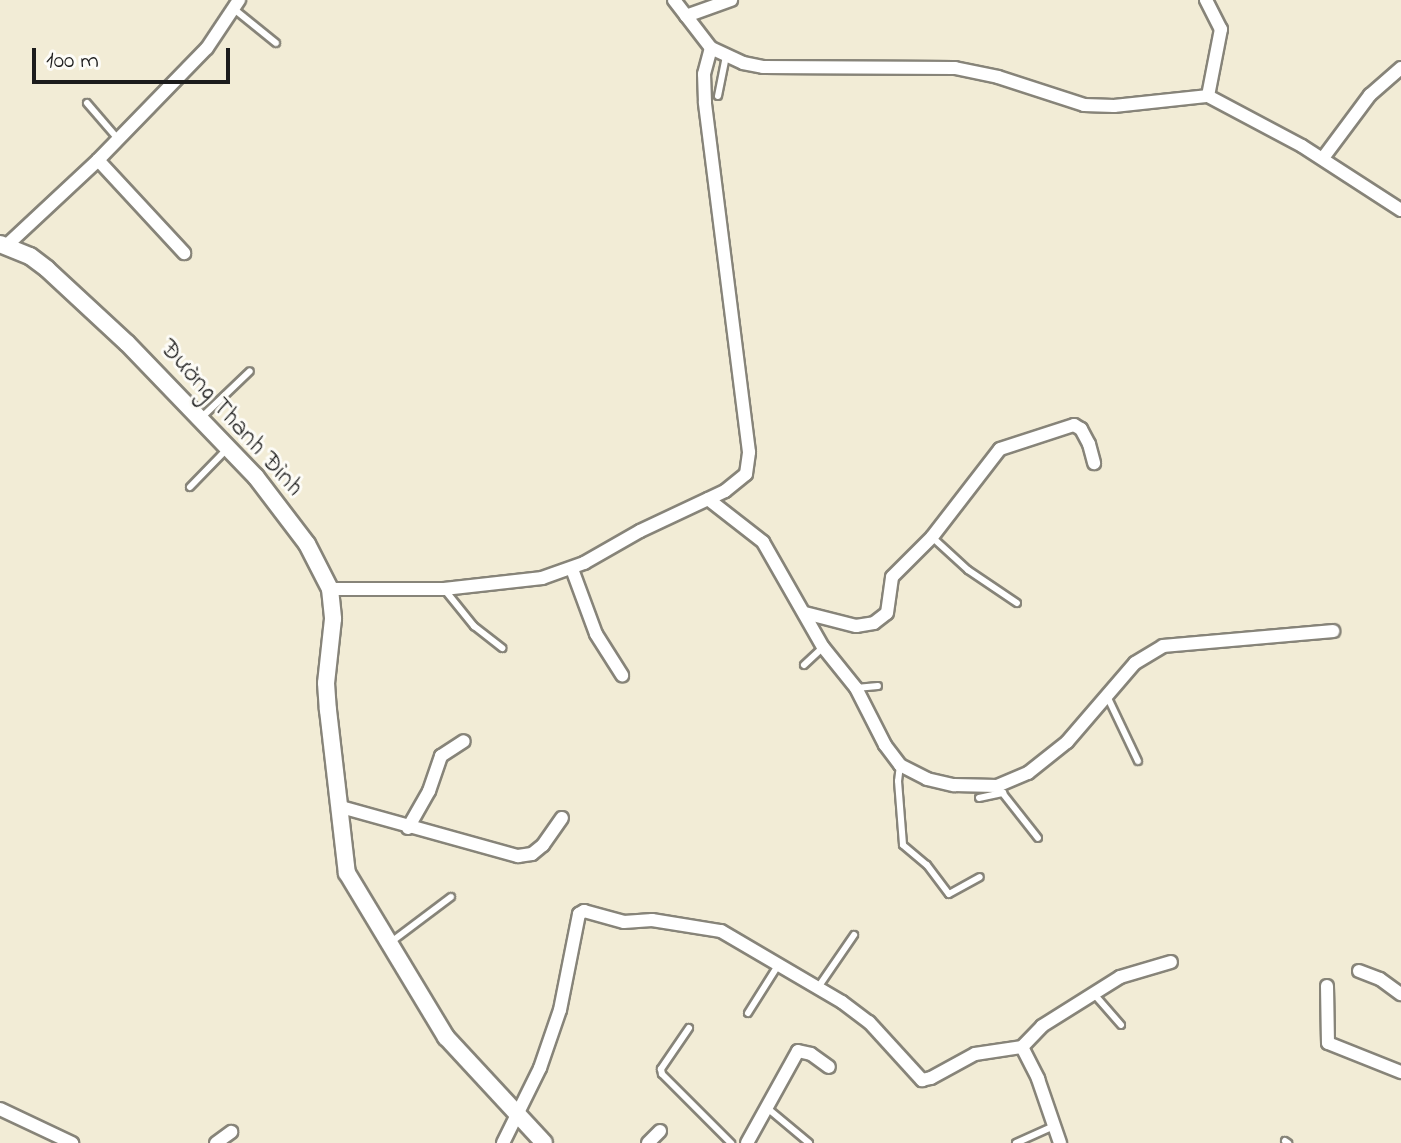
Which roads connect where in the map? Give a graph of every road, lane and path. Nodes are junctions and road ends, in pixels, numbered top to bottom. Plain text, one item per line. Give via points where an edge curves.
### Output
1 (674, 0) edge
2 (731, 0) edge
3 (1206, 0) edge
4 (236, 4) edge
5 (686, 16) junction
6 (276, 43) dead end
7 (711, 48) junction
8 (726, 56) junction
9 (1401, 68) edge
10 (718, 96) dead end
11 (1208, 96) junction
12 (87, 103) dead end
13 (118, 139) junction
14 (1323, 158) junction
15 (98, 160) junction
16 (1401, 210) edge
17 (4, 244) edge
18 (184, 253) dead end
19 (250, 371) dead end
20 (202, 417) junction
21 (229, 447) junction
22 (1094, 463) dead end
23 (190, 487) dead end
24 (708, 499) junction
25 (932, 537) junction
26 (572, 569) junction
27 (330, 589) junction
28 (444, 589) junction
29 (1017, 603) dead end
30 (805, 613) junction
31 (1333, 631) dead end
32 (823, 647) junction
33 (502, 648) dead end
34 (804, 665) dead end
35 (622, 675) dead end
36 (878, 686) dead end
37 (856, 688) junction
38 (1106, 692) junction
39 (464, 741) dead end
40 (1138, 761) dead end
41 (900, 765) junction
42 (1000, 790) junction
43 (979, 798) dead end
44 (341, 807) junction
45 (562, 818) dead end
46 (408, 828) junction
47 (1038, 838) dead end
48 (980, 877) dead end
49 (451, 897) dead end
50 (854, 935) dead end
51 (388, 944) junction
52 (1171, 962) dead end
53 (779, 964) junction
54 (1359, 971) dead end
55 (819, 986) junction
56 (1327, 986) dead end
57 (1094, 994) junction
58 (1401, 994) edge
59 (748, 1013) dead end
60 (1121, 1025) dead end
61 (689, 1028) dead end
62 (1022, 1047) junction
63 (829, 1067) dead end
64 (1401, 1072) edge
65 (766, 1107) junction
66 (0, 1109) edge
67 (517, 1117) junction
68 (1056, 1125) junction
69 (660, 1131) dead end
70 (231, 1132) dead end
71 (72, 1143) edge
72 (216, 1143) edge
73 (503, 1143) edge
74 (544, 1143) edge
75 (648, 1143) edge
76 (731, 1143) edge
77 (747, 1143) edge
78 (809, 1143) edge
79 (1016, 1143) edge
80 (1060, 1143) edge

1 - 5 street
2 - 5 street
3 - 11 street via 1221,29
4 - 6 lane
4 - 13 street via 207,48
5 - 7 street
7 - 8 street
7 - 24 street via 704,74 705,102 750,464 739,483
8 - 10 lane
8 - 11 street via 783,69 955,68 1084,105
9 - 14 street via 1370,95
11 - 14 street
12 - 13 lane
13 - 15 street
14 - 16 street
15 - 17 street
15 - 18 street
17 - 20 street, Đường Thanh Đình via 47,269
19 - 20 lane
20 - 21 street, Đường Thanh Đình
21 - 23 lane
21 - 27 street, Đường Thanh Đình via 307,544
22 - 25 street via 1089,444 1074,425 1000,449
24 - 26 street
24 - 30 street via 763,542
25 - 29 lane
25 - 30 street via 892,577 889,608 874,623 856,626
26 - 28 street via 513,584
26 - 35 street via 596,634
27 - 28 street
27 - 44 street, Đường Thanh Đình via 327,696
28 - 33 lane via 474,626
30 - 32 street
31 - 38 street via 1163,646 1135,663
32 - 34 lane
32 - 37 street
36 - 37 lane
37 - 41 street
38 - 40 lane
38 - 42 street via 1051,756
39 - 46 street via 441,756
41 - 42 street via 927,779
41 - 48 lane via 901,831 909,853 927,865 949,894
42 - 43 lane
42 - 47 lane
44 - 46 street
44 - 51 street, Đường Thanh Đình via 347,873
45 - 46 street via 543,845 518,856
49 - 51 lane
50 - 55 lane
51 - 67 street, Đường Thanh Đình via 446,1037
52 - 57 street via 1144,967
53 - 55 street
53 - 59 lane
53 - 67 street via 704,926 624,922 581,912 560,1010
54 - 58 street
55 - 62 street via 869,1022 922,1080 975,1054
56 - 64 street via 1328,1043
57 - 60 lane
57 - 62 street via 1042,1026
61 - 76 lane via 662,1074
62 - 68 street
63 - 65 street via 798,1051
65 - 77 street
65 - 78 lane
66 - 71 street
67 - 73 street
67 - 74 street, Đường Thanh Đình
68 - 79 lane
68 - 80 street
69 - 75 street
70 - 72 street

